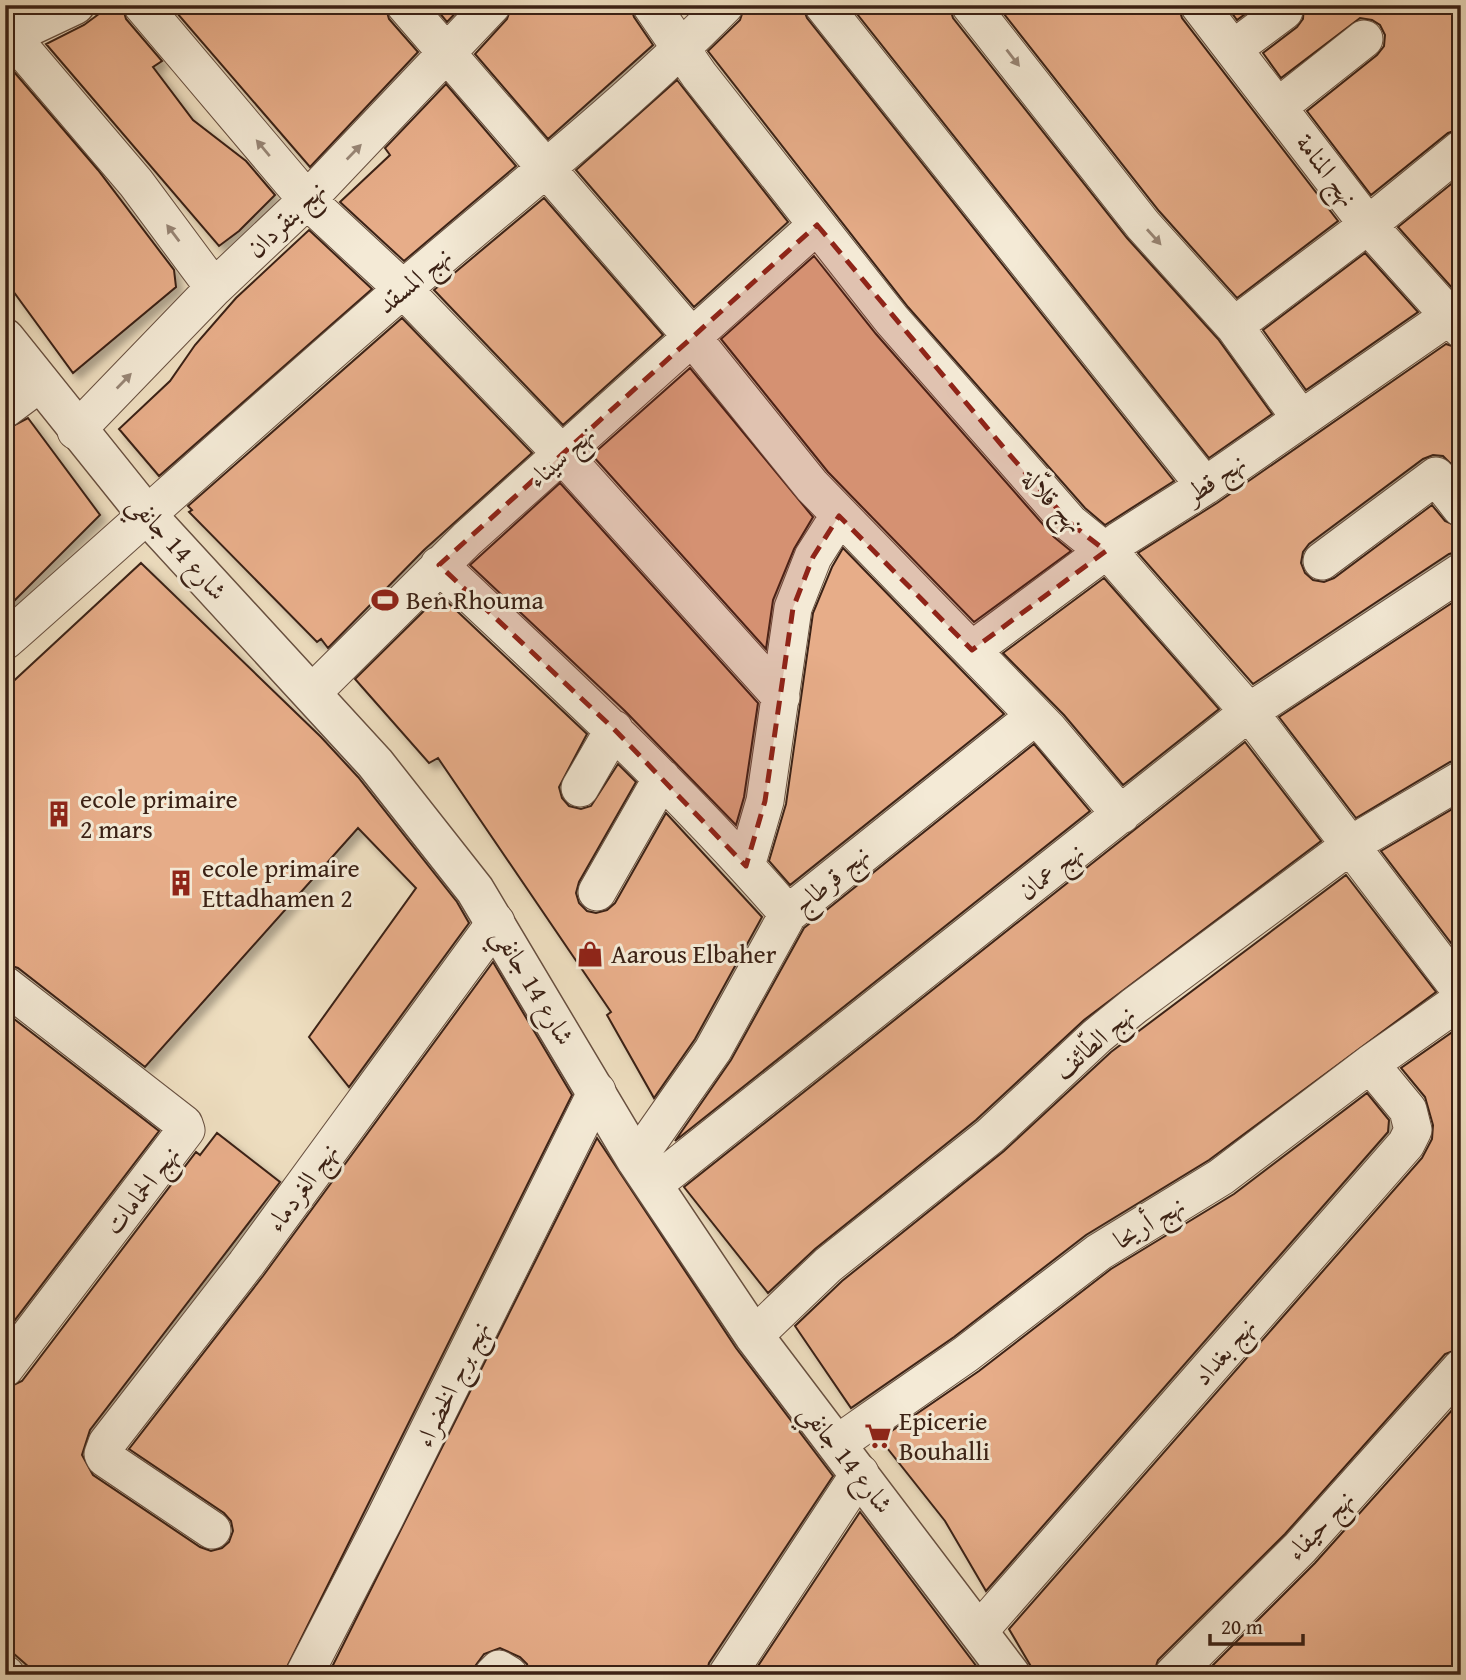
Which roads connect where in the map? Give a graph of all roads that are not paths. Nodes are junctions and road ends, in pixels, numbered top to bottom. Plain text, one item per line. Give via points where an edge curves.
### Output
1 (75, 5) edge
2 (142, 5) edge
3 (405, 5) edge
4 (492, 5) edge
5 (652, 5) edge
6 (725, 5) edge
7 (824, 5) edge
8 (970, 5) edge
9 (1199, 5) edge
10 (1284, 10) dead end
11 (8, 36) edge
12 (1364, 40) dead end
13 (683, 48) junction
14 (1233, 49) junction
15 (449, 54) junction
16 (1278, 107) junction
17 (1461, 149) edge
18 (545, 170) junction
19 (307, 200) junction
20 (817, 225) junction
21 (1368, 225) junction
22 (214, 288) junction
23 (403, 289) junction
24 (1457, 318) edge
25 (1234, 326) junction
26 (691, 337) junction
27 (5, 338) edge
28 (40, 383) junction
29 (5, 409) edge
30 (1301, 419) junction
31 (76, 430) junction
32 (563, 455) junction
33 (1205, 486) junction
34 (1461, 508) edge
35 (147, 515) junction
36 (839, 516) junction
37 (1106, 551) junction
38 (1322, 561) dead end
39 (439, 565) junction
40 (1461, 572) edge
41 (5, 641) edge
42 (972, 650) junction
43 (312, 693) junction
44 (781, 697) junction
45 (1249, 712) junction
46 (1034, 717) junction
47 (614, 729) junction
48 (662, 778) junction
49 (1461, 780) edge
50 (580, 788) dead end
51 (1121, 816) junction
52 (1352, 844) junction
53 (746, 866) junction
54 (597, 892) dead end
55 (788, 914) junction
56 (496, 922) junction
57 (5, 985) edge
58 (1461, 991) edge
59 (1461, 1000) edge
60 (1370, 1064) junction
61 (597, 1091) junction
62 (644, 1172) junction
63 (754, 1336) junction
64 (5, 1368) edge
65 (1461, 1368) edge
66 (848, 1458) junction
67 (212, 1530) dead end
68 (979, 1631) junction
69 (304, 1675) edge
70 (727, 1675) edge
71 (1011, 1675) edge
72 (1172, 1675) edge

1 - 11 street
19 -> 2 street
3 - 15 street
4 - 15 street, نهج بنقردان
5 - 13 street, نهج قلاّلة
6 - 13 street, نهج المسقد
7 - 33 street
8 -> 25 street via 1143,225
9 - 14 street, نهج المنامة
10 - 14 street
22 -> 11 street via 136,183
12 - 16 street
13 - 18 street, نهج المسقد
13 - 20 street, نهج قلاّلة via 699,75
14 - 16 street, نهج المنامة
15 - 18 street
19 -> 15 street, نهج بنقردان
16 - 21 street, نهج المنامة
17 - 21 street
18 - 23 street, نهج المسقد
18 - 26 street
19 - 22 street, نهج بنقردان
19 - 23 street
20 - 26 street, نهج سيناء
20 - 37 street, نهج قلاّلة via 892,320 1070,523
21 - 24 street, نهج المنامة
21 - 25 street
31 -> 22 street, نهج بنقردان
23 - 32 street
23 - 35 street, نهج المسقد
24 - 30 street, نهج قطر
25 - 30 street
26 - 32 street, نهج سيناء
26 - 36 street
27 - 28 street, شارع 14 جانفي
28 - 29 street
28 - 31 street, شارع 14 جانفي
30 - 33 street, نهج قطر
31 - 35 street, شارع 14 جانفي
32 - 39 street, نهج سيناء
32 - 44 street
33 - 37 street, نهج قطر
34 - 38 street via 1436,477
35 - 41 street, نهج المسقد
35 - 43 street, شارع 14 جانفي
36 - 42 street
36 - 44 street via 801,583 793,608
37 - 42 street, نهج قطر
37 - 45 street, نهج قلاّلة
39 - 43 street, نهج سيناء
39 - 47 street
40 - 45 street, نهج عمان
42 - 46 street
43 - 56 street, شارع 14 جانفي via 423,822
44 - 53 street via 765,801
45 - 51 street, نهج عمان
45 - 52 street, نهج قلاّلة
46 - 51 street
46 - 55 street, نهج قرطاج
47 - 48 street
47 - 50 street
48 - 53 street
48 - 54 street
49 - 52 street, نهج الطّائف
51 - 62 street, نهج عمان
52 - 58 street, نهج قلاّلة
52 - 63 street, نهج الطّائف via 1097,1036 990,1136 828,1265
53 - 55 street
55 - 62 street, نهج قرطاج
56 - 61 street, شارع 14 جانفي
56 - 67 street, نهج الغردماء via 105,1449 106,1458
57 - 64 street, نهج الحمامات via 186,1130
59 - 60 street, نهج أريحا
60 - 66 street, نهج أريحا via 1221,1177 1099,1252 966,1354
60 - 68 street, نهج بغداد via 1408,1110 1413,1130 1406,1144
61 - 62 street, شارع 14 جانفي
61 - 69 street, نهج برج الخضراء
62 - 63 street, شارع 14 جانفي
63 - 66 street, شارع 14 جانفي
65 - 72 street, نهج حيفاء via 1300,1548
66 - 68 street, شارع 14 جانفي
66 - 70 street
68 - 71 street, شارع 14 جانفي

